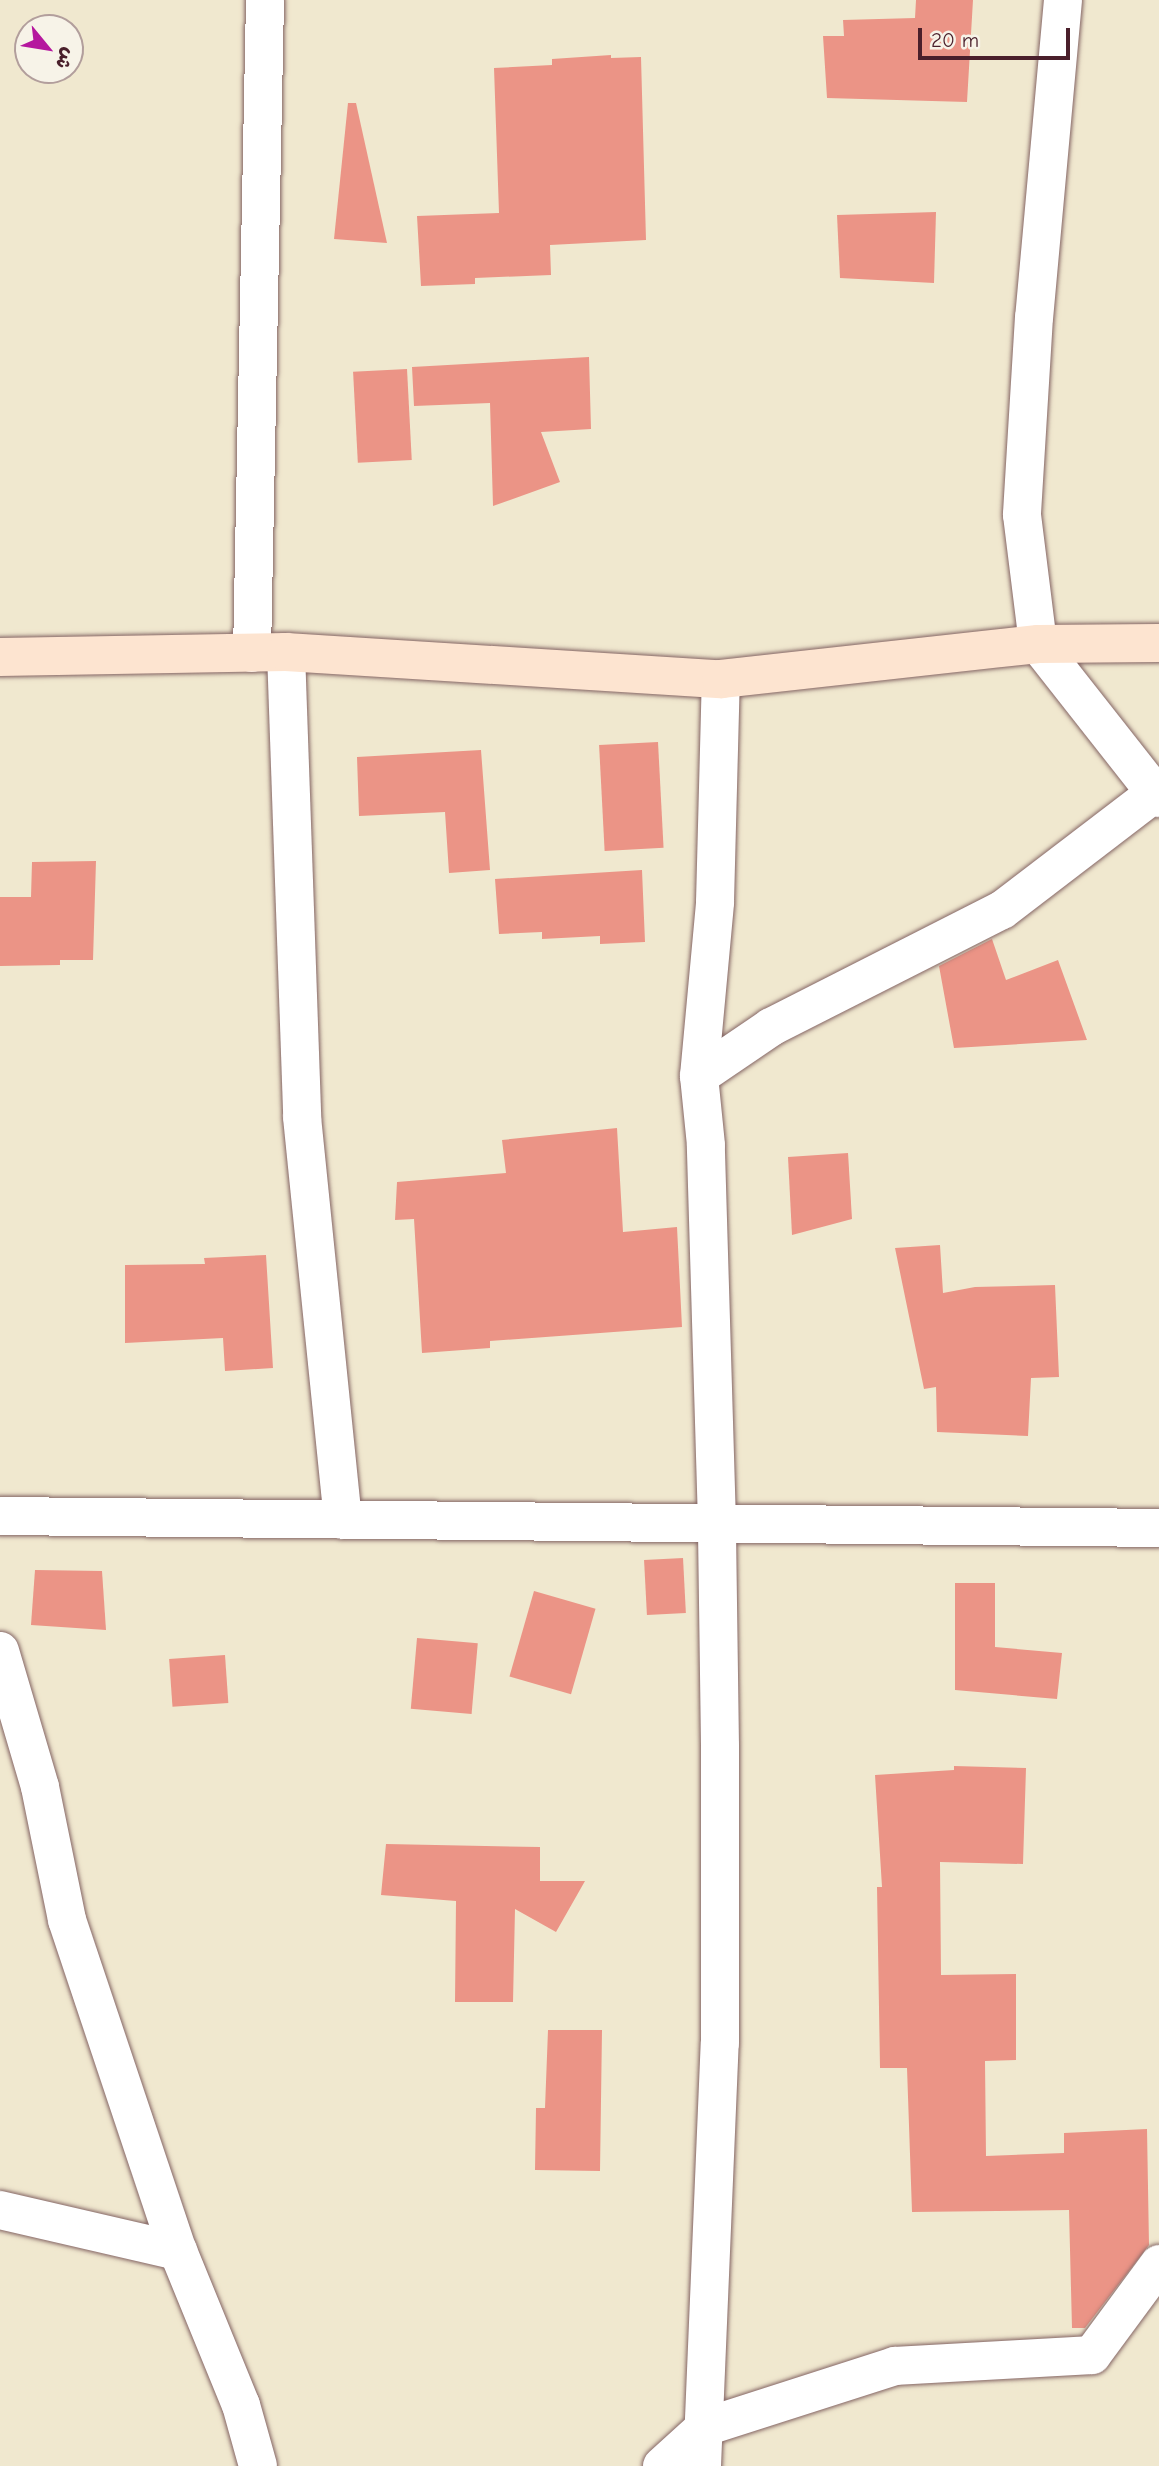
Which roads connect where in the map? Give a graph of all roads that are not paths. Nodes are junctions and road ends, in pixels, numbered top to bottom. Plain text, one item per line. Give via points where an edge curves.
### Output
1 (265, 0) edge
2 (1063, 0) edge
3 (1159, 643) edge
4 (1038, 644) junction
5 (269, 653) junction
6 (0, 657) edge
7 (721, 679) junction
8 (1157, 796) edge
9 (699, 1076) junction
10 (0, 1516) edge
11 (343, 1520) junction
12 (717, 1523) junction
13 (1159, 1528) edge
14 (0, 1651) edge
15 (0, 2210) edge
16 (178, 2251) junction
17 (1159, 2264) edge
18 (705, 2427) junction
19 (258, 2466) edge
20 (662, 2466) edge
21 (702, 2466) edge

1 - 5 street
2 - 4 street via 1021,515
3 - 4 main road
4 - 7 main road
4 - 8 street
5 - 6 main road
5 - 7 main road
5 - 11 street via 302,1117
7 - 9 street via 715,902
8 - 9 street via 1002,910 771,1027
9 - 12 street via 706,1145
10 - 11 street
11 - 12 street
12 - 13 street
12 - 18 street via 720,2043
14 - 16 street via 40,1787 67,1920
15 - 16 street
16 - 19 street via 241,2405
17 - 18 street via 1092,2355 895,2366
18 - 20 street
18 - 21 street

